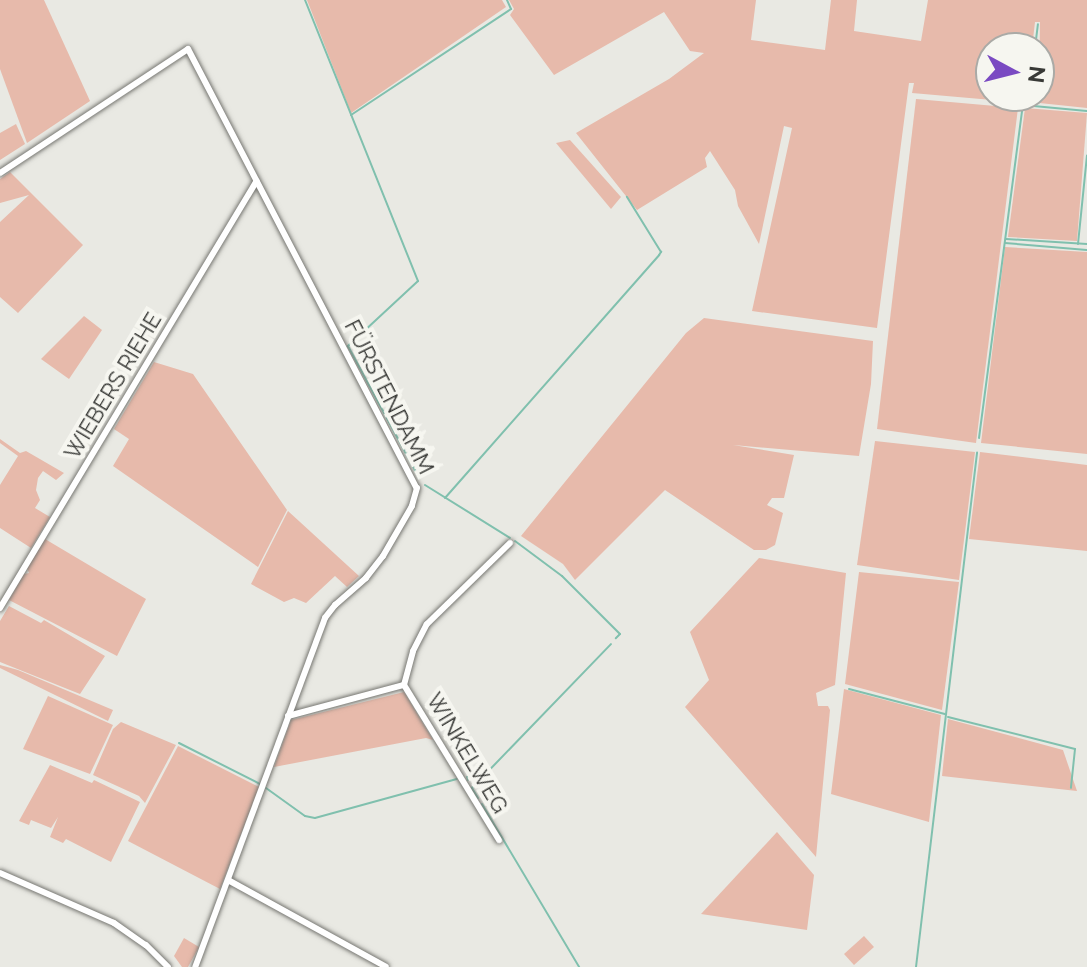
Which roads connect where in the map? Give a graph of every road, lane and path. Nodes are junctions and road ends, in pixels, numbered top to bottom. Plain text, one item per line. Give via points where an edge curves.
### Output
1 (0, 173) edge
2 (257, 181) junction
3 (510, 543) dead end
4 (0, 608) edge
5 (404, 685) junction
6 (288, 716) junction
7 (499, 840) dead end
8 (0, 873) edge
9 (228, 880) junction
10 (168, 967) edge
11 (195, 967) edge
12 (386, 967) edge

1 - 2 street, FÜRSTENDAMM via 188,49
2 - 4 street, WIEBERS RIEHE
2 - 6 street, FÜRSTENDAMM via 417,488 383,556 325,618
3 - 5 street, WINKELWEG via 427,624
5 - 6 street, WINKELWEG
5 - 7 street, WINKELWEG
6 - 9 street, FÜRSTENDAMM
8 - 10 street via 114,923
9 - 11 street, FÜRSTENDAMM
9 - 12 street

